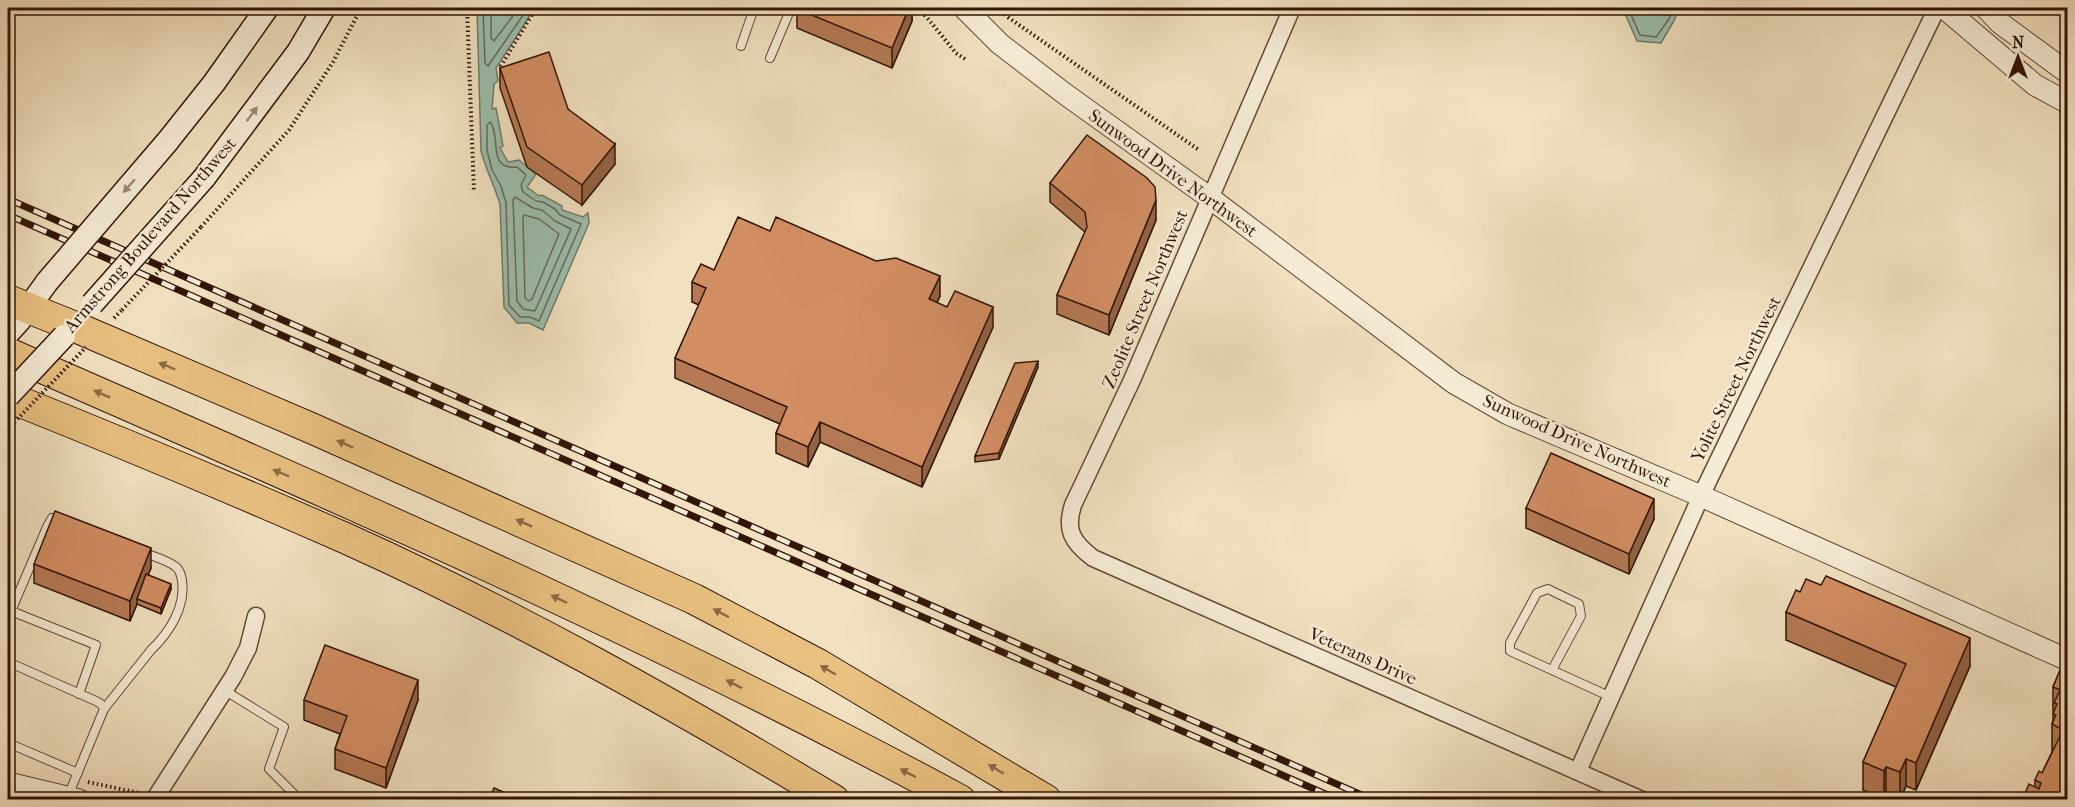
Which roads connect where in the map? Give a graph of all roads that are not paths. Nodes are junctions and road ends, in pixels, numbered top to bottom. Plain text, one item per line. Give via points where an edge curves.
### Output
1 (267, 8) edge
2 (324, 8) edge
3 (753, 8) edge
4 (791, 8) edge
5 (964, 8) edge
6 (1293, 8) edge
7 (1937, 8) edge
8 (1944, 8) edge
9 (1986, 8) edge
10 (741, 46) dead end
11 (770, 58) dead end
12 (2067, 73) edge
13 (2067, 103) edge
14 (1209, 198) junction
15 (15, 316) edge
16 (79, 328) junction
17 (8, 352) edge
18 (8, 396) edge
19 (8, 417) edge
20 (1701, 495) junction
21 (74, 526) edge
22 (1074, 540) joint
23 (138, 550) edge
24 (9, 615) edge
25 (256, 616) dead end
26 (2067, 660) edge
27 (8, 662) edge
28 (1552, 670) junction
29 (224, 690) junction
30 (78, 694) junction
31 (1611, 697) junction
32 (104, 709) junction
33 (8, 743) edge
34 (1578, 771) junction
35 (8, 783) edge
36 (75, 787) edge
37 (147, 797) edge
38 (300, 800) edge
39 (834, 800) edge
40 (960, 800) edge
41 (1046, 800) edge
42 (1642, 800) edge

1 -> 15 main road, bridge via 167,142
16 -> 2 main road, Armstrong Boulevard Northwest, bridge via 204,178 298,52
3 - 10 lane
4 - 11 lane
5 - 14 street, Sunwood Drive Northwest via 1000,44
6 - 14 street, Zeolite Street Northwest
7 - 20 street, Yolite Street Northwest
8 - 13 street via 2035,85
9 - 12 street
14 - 20 street, Sunwood Drive Northwest via 1454,383 1508,414
14 - 22 street, Zeolite Street Northwest via 1132,380 1073,505 1069,526
15 - 16 highway
16 - 18 main road, Armstrong Boulevard Northwest, bridge
41 -> 16 highway via 818,664 694,599
40 -> 17 highway via 530,585
18 - 39 highway via 346,539 494,610 723,733
19 - 39 highway via 201,494 435,600
20 - 26 street, Sunwood Drive Northwest
20 - 31 street, Yolite Street Northwest
21 - 24 lane via 52,518
22 - 34 street, Veterans Drive via 1093,558
23 - 32 lane via 176,567 183,586 181,602 169,629
24 - 30 lane via 96,645
25 - 29 street via 248,648
27 - 30 lane
28 - 28 lane via 1581,616 1579,604 1548,589 1537,593 1510,643 1510,651
28 - 31 lane
29 - 37 street
29 - 38 lane via 284,727 269,769
30 - 32 lane
31 - 34 street, Yolite Street Northwest
32 - 36 lane
33 - 36 lane
34 - 42 street, Veterans Drive
35 - 36 street

